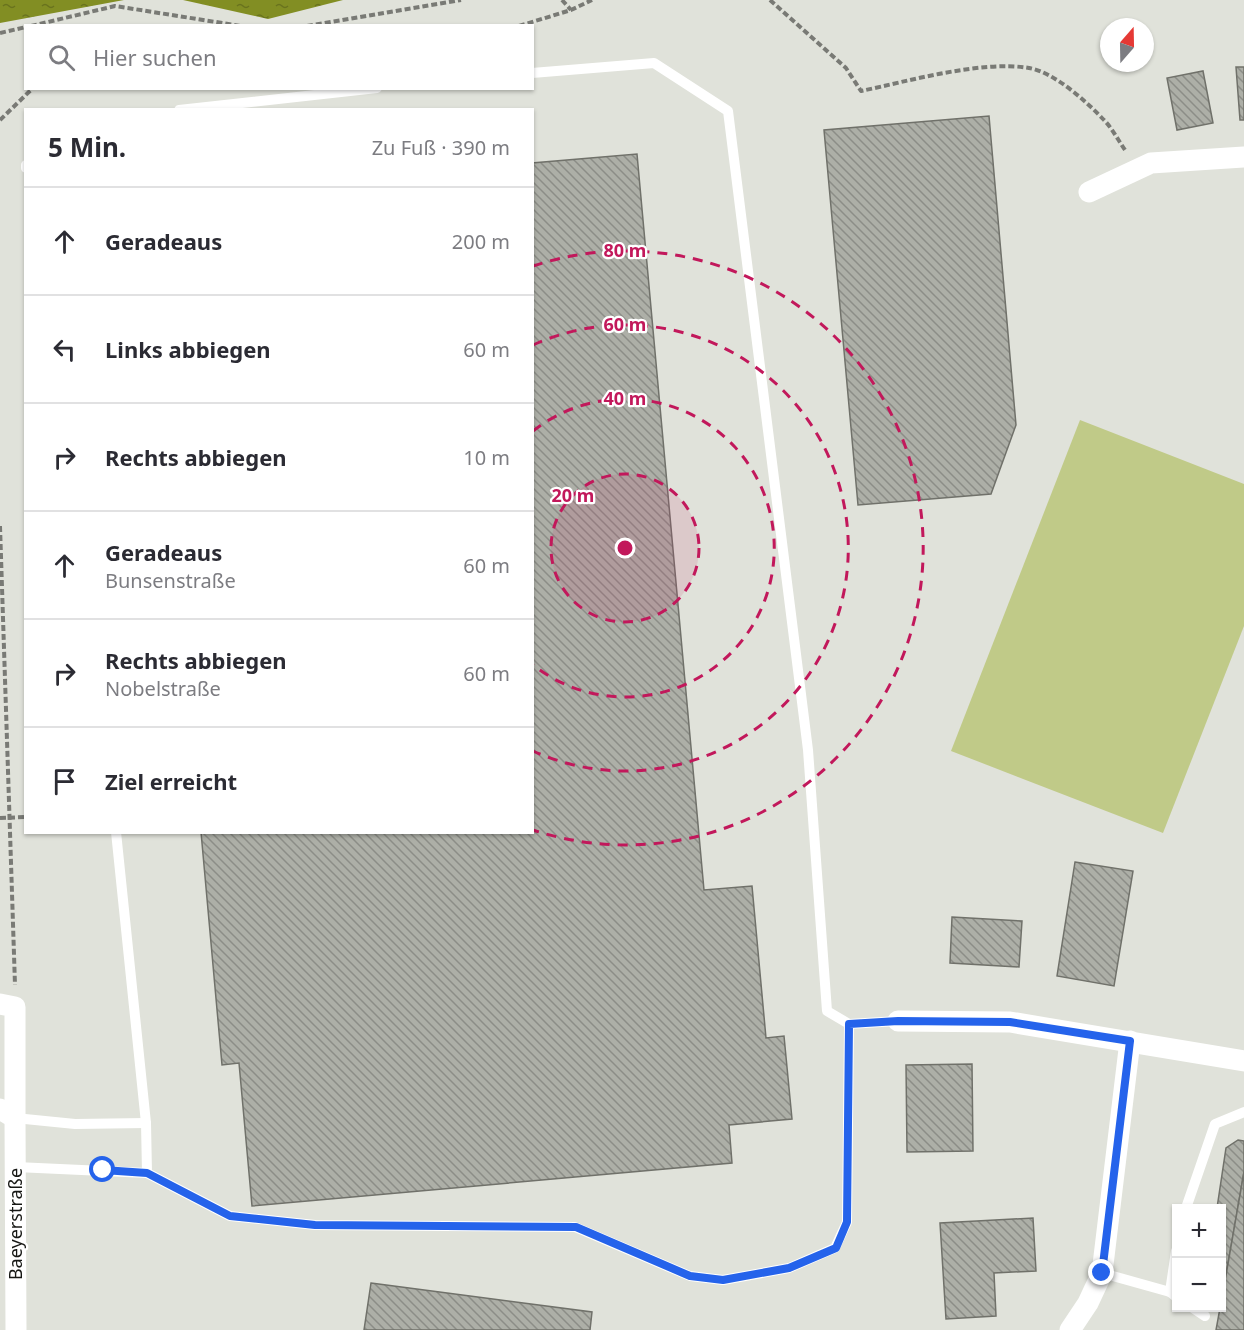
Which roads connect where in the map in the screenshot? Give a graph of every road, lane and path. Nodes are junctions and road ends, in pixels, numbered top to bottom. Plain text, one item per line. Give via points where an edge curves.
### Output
1 (461, 0) edge
2 (562, 0) edge
3 (592, 0) edge
4 (770, 0) edge
5 (571, 10) junction
6 (39, 24) edge
7 (228, 24) edge
8 (319, 24) edge
9 (526, 24) edge
10 (24, 27) edge
11 (0, 33) edge
12 (534, 73) edge
13 (31, 90) edge
14 (359, 90) edge
15 (197, 108) edge
16 (0, 120) edge
17 (1244, 157) edge
18 (1137, 170) junction
19 (1089, 192) dead end
20 (0, 526) edge
21 (10, 817) junction
22 (0, 818) edge
23 (24, 818) edge
24 (116, 834) edge
25 (8, 1005) edge
26 (898, 1021) joint
27 (849, 1024) junction
28 (1130, 1041) junction
29 (1244, 1061) edge
30 (1244, 1112) edge
31 (8, 1113) edge
32 (146, 1123) junction
33 (16, 1167) junction
34 (147, 1173) junction
35 (1188, 1204) edge
36 (1102, 1273) junction
37 (1172, 1295) edge
38 (1198, 1312) edge
39 (1205, 1316) dead end
40 (16, 1330) edge
41 (1070, 1330) edge

1 - 8 path
2 - 5 path
3 - 5 path
4 - 18 path via 846,68 861,91 957,71 998,67 1031,68 1051,76 1106,121
5 - 9 path
6 - 7 path via 115,6
10 - 11 path
12 - 27 lane via 654,63 728,111 807,750 826,1011
13 - 16 path
14 - 15 lane
17 - 18 street via 1151,163
18 - 19 street
20 - 21 path
21 - 22 path
21 - 23 path
21 - 25 path
24 - 32 lane
25 - 31 street, Baeyerstraße
26 - 27 lane
26 - 28 street via 1010,1022
27 - 34 lane via 847,1222 836,1248 789,1268 723,1280 690,1276 576,1227 315,1225 230,1216
28 - 29 street
28 - 36 street
30 - 35 lane via 1215,1124
31 - 32 lane via 75,1124
31 - 33 street, Baeyerstraße
32 - 34 lane
33 - 34 lane
33 - 40 street, Baeyerstraße
36 - 37 lane
36 - 41 street
38 - 39 lane

